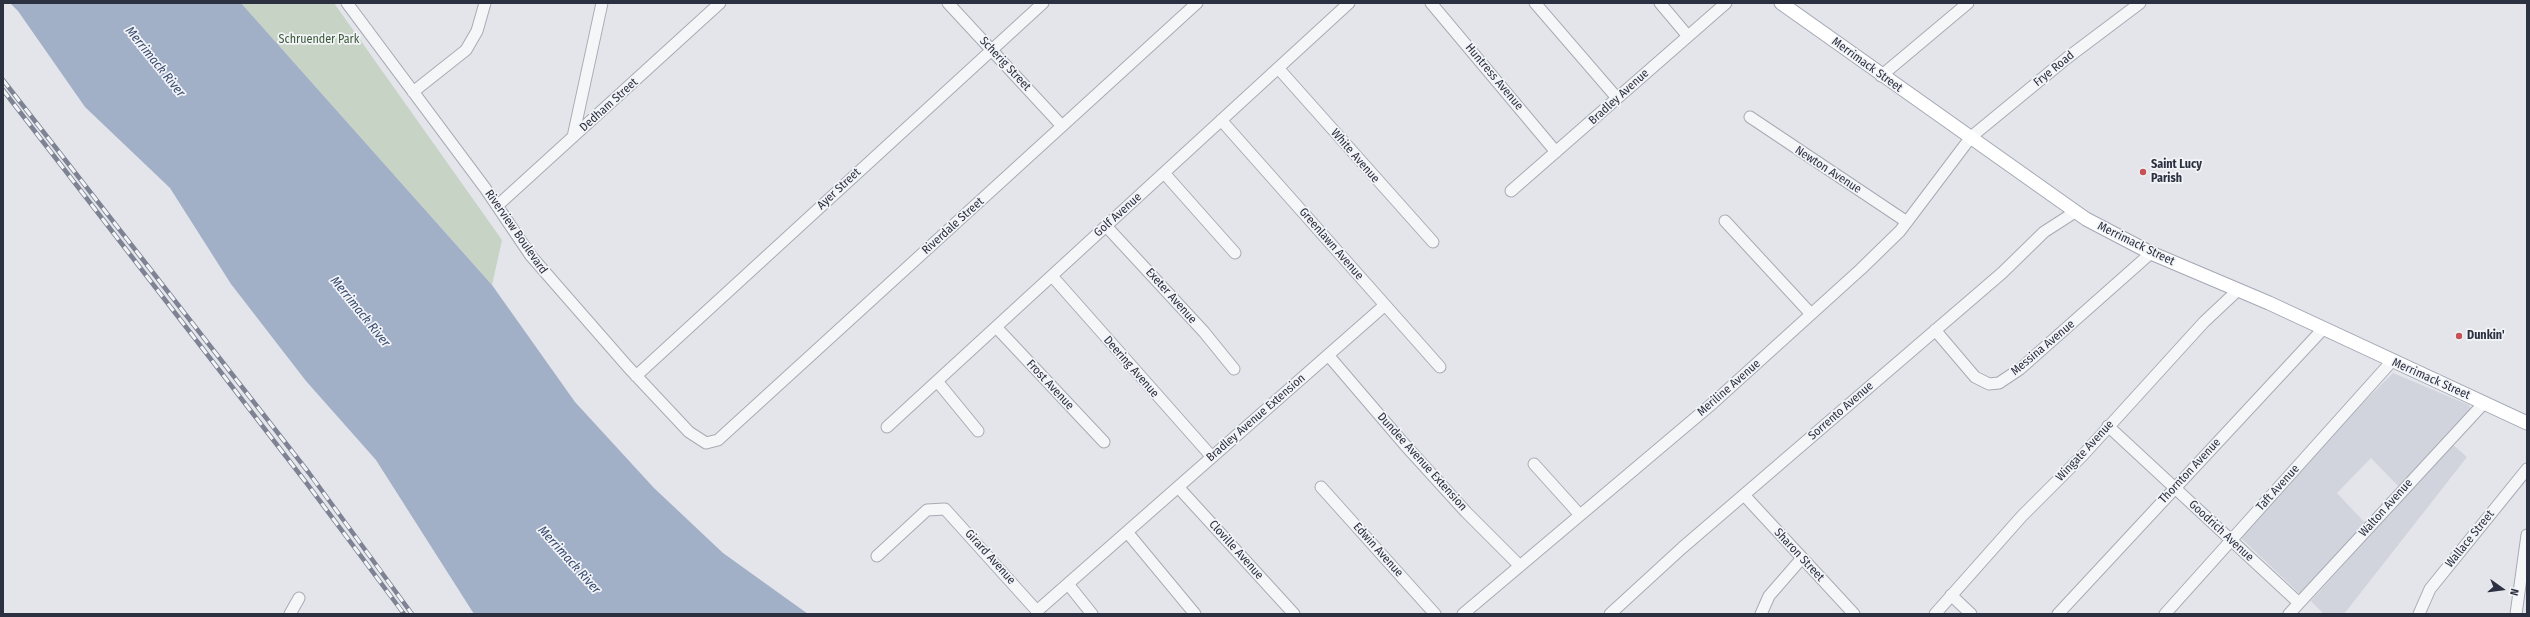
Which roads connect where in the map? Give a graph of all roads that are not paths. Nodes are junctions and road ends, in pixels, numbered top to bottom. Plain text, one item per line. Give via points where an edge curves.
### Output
1 (347, 3) edge
2 (485, 3) edge
3 (602, 3) edge
4 (720, 3) edge
5 (948, 3) edge
6 (1043, 3) edge
7 (1197, 3) edge
8 (1349, 3) edge
9 (1431, 3) edge
10 (1535, 3) edge
11 (1660, 3) edge
12 (1726, 3) edge
13 (1968, 3) edge
14 (2140, 3) edge
15 (1786, 4) edge
16 (1688, 35) junction
17 (992, 50) junction
18 (1278, 68) junction
19 (1881, 76) junction
20 (413, 92) junction
21 (1617, 98) junction
22 (1750, 117) dead end
23 (1221, 120) junction
24 (1062, 126) junction
25 (573, 137) junction
26 (1971, 138) junction
27 (1556, 152) junction
28 (1164, 173) junction
29 (1511, 191) dead end
30 (497, 206) junction
31 (2075, 212) junction
32 (1725, 221) dead end
33 (1907, 222) junction
34 (1106, 226) junction
35 (1433, 242) dead end
36 (1235, 253) dead end
37 (2150, 253) junction
38 (1052, 276) junction
39 (2237, 291) junction
40 (1385, 305) junction
41 (1811, 314) junction
42 (996, 327) junction
43 (2322, 329) junction
44 (1935, 330) junction
45 (1328, 355) junction
46 (2392, 361) junction
47 (1440, 367) dead end
48 (1234, 368) dead end
49 (636, 376) junction
50 (937, 381) junction
51 (2484, 403) junction
52 (2527, 423) edge
53 (2108, 426) junction
54 (886, 427) dead end
55 (978, 431) dead end
56 (1104, 442) dead end
57 (706, 443) joint
58 (1212, 457) junction
59 (1534, 464) dead end
60 (2527, 468) edge
61 (1178, 487) junction
62 (1321, 487) dead end
63 (2175, 488) junction
64 (1744, 496) junction
65 (1580, 515) junction
66 (1127, 532) junction
67 (2527, 535) edge
68 (2231, 540) junction
69 (877, 556) dead end
70 (1802, 558) junction
71 (1520, 566) junction
72 (1068, 584) junction
73 (1951, 595) junction
74 (299, 598) dead end
75 (2299, 603) junction
76 (290, 614) edge
77 (1092, 614) edge
78 (1195, 614) edge
79 (1294, 614) edge
80 (1435, 614) edge
81 (1463, 614) edge
82 (1610, 614) edge
83 (1761, 614) edge
84 (1854, 614) edge
85 (1935, 614) edge
86 (1971, 614) edge
87 (2058, 614) edge
88 (2164, 614) edge
89 (2289, 614) edge
90 (2419, 614) edge
91 (2516, 614) edge

1 - 20 street, Riverview Boulevard
2 - 20 street via 478,31 466,50
3 - 25 street
4 - 25 street, Dedham Street
5 - 17 street, Scherig Street
6 - 17 street, Ayer Street
7 - 24 street, Riverdale Street
8 - 18 street, Golf Avenue
9 - 27 street, Huntress Avenue
10 - 21 street
11 - 16 street
12 - 16 street, Bradley Avenue
13 - 19 street
14 - 26 street, Frye Road via 2067,58
15 - 19 main road, Merrimack Street
16 - 21 street, Bradley Avenue
17 - 24 street, Scherig Street
17 - 49 street, Ayer Street
18 - 23 street, Golf Avenue
18 - 35 street, White Avenue
19 - 26 main road, Merrimack Street
20 - 30 street, Riverview Boulevard
21 - 27 street, Bradley Avenue
22 - 33 street, Newton Avenue
23 - 28 street, Golf Avenue
23 - 40 street, Greenlawn Avenue
24 - 57 street, Riverdale Street via 718,440
25 - 30 street, Dedham Street
26 - 31 main road, Merrimack Street
26 - 33 street, Meriline Avenue
27 - 29 street, Bradley Avenue
28 - 34 street, Golf Avenue
28 - 36 street
30 - 49 street, Riverview Boulevard via 530,256
31 - 37 main road, Merrimack Street
31 - 44 street, Sorrento Avenue via 2044,232
32 - 41 street
33 - 41 street, Meriline Avenue via 1861,269
34 - 38 street, Golf Avenue
34 - 48 street, Exeter Avenue
37 - 39 main road, Merrimack Street
37 - 44 street, Messina Avenue via 2020,369 1998,383 1990,384 1975,377
38 - 42 street, Golf Avenue
38 - 58 street, Deering Avenue via 1157,398
39 - 43 main road, Merrimack Street
39 - 53 street, Wingate Avenue via 2204,322
40 - 45 street, Bradley Avenue Extension
40 - 47 street, Greenlawn Avenue
41 - 65 street, Meriline Avenue via 1713,403
42 - 50 street, Golf Avenue
42 - 56 street, Frost Avenue
43 - 46 main road, Merrimack Street
43 - 63 street, Thornton Avenue
44 - 64 street, Sorrento Avenue
45 - 58 street, Bradley Avenue Extension
45 - 71 street, Dundee Avenue Extension via 1405,445
46 - 51 main road, Merrimack Street
46 - 68 street, Taft Avenue
49 - 57 street, Riverview Boulevard via 689,432
50 - 54 street, Golf Avenue
50 - 55 street
51 - 52 main road, Merrimack Street
51 - 75 street, Walton Avenue
53 - 63 street, Goodrich Avenue
53 - 73 street, Wingate Avenue
58 - 61 street, Bradley Avenue Extension
59 - 65 street
60 - 90 street, Wallace Street via 2430,589
61 - 66 street, Bradley Avenue Extension
61 - 79 street, Cloville Avenue
62 - 80 street, Edwin Avenue
63 - 68 street, Goodrich Avenue
63 - 87 street, Thornton Avenue
64 - 70 street, Sharon Street
64 - 82 street, Sorrento Avenue
65 - 71 street, Meriline Avenue
66 - 72 street
66 - 78 street
67 - 91 street
68 - 75 street, Goodrich Avenue
68 - 88 street, Taft Avenue
69 - 72 street, Girard Avenue via 927,510 938,508 951,513 1037,611
70 - 83 street via 1768,596
70 - 84 street, Sharon Street
71 - 81 street, Meriline Avenue
72 - 77 street
73 - 85 street, Wingate Avenue
73 - 86 street
74 - 76 street
75 - 89 street, Walton Avenue

